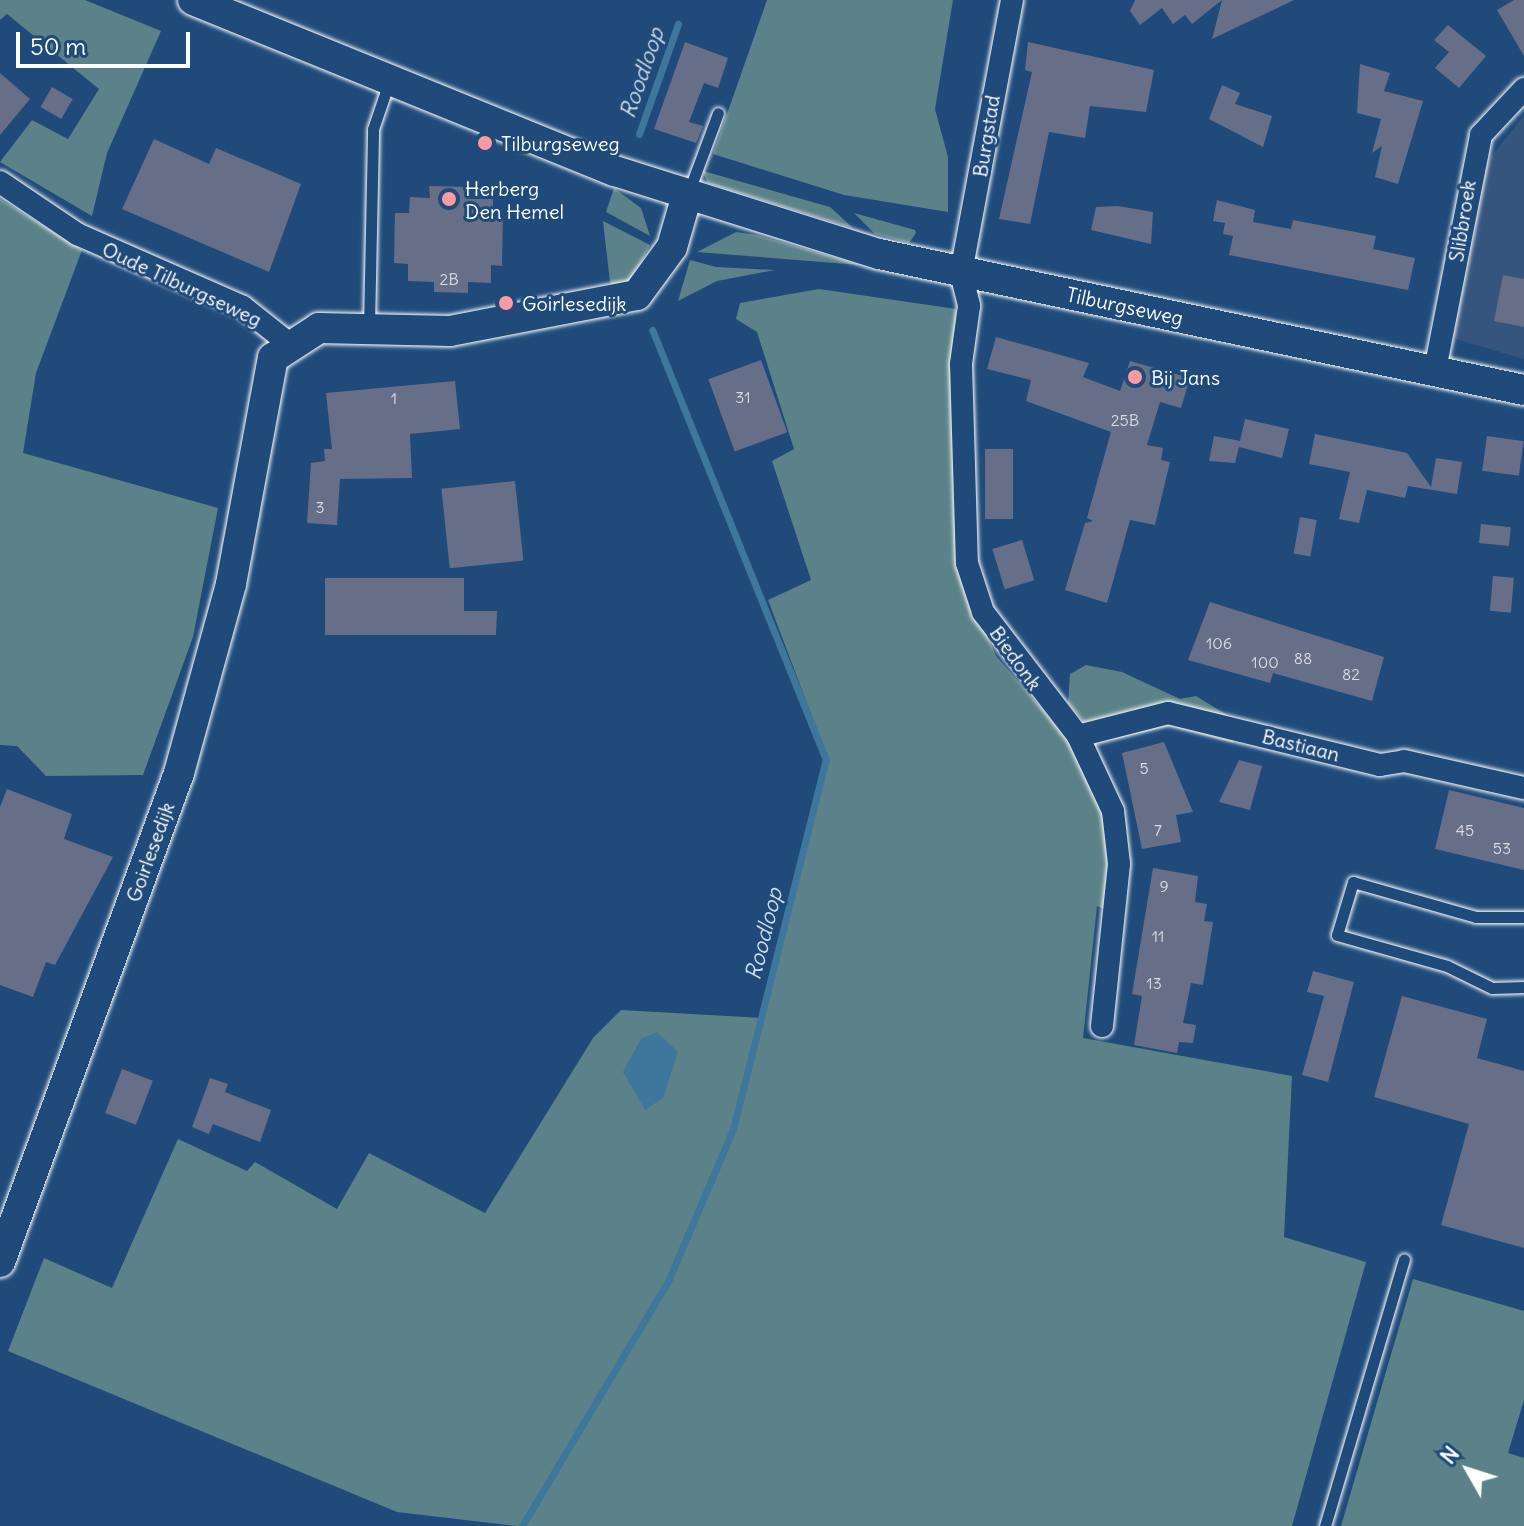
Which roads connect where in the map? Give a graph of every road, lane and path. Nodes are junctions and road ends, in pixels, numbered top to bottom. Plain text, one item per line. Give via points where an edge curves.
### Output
1 (193, 0) edge
2 (1012, 0) edge
3 (389, 81) junction
4 (1524, 89) edge
5 (718, 113) dead end
6 (0, 182) edge
7 (687, 195) junction
8 (961, 273) junction
9 (369, 329) junction
10 (287, 342) junction
11 (1435, 370) junction
12 (1524, 390) edge
13 (1078, 736) junction
14 (1524, 788) edge
15 (1524, 917) edge
16 (1524, 987) edge
17 (1102, 1026) dead end
18 (1404, 1259) dead end
19 (0, 1262) edge
20 (1325, 1526) edge

1 - 3 street, Tilburgseweg
2 - 8 street, Burgstad
3 - 7 street, Tilburgseweg
3 - 9 lane via 373,129
4 - 11 street, Slibbroek via 1481,135
5 - 7 lane
6 - 10 street, Oude Tilburgseweg via 77,234 243,307
7 - 8 street, Tilburgseweg
7 - 9 street via 672,247 637,295 450,331
8 - 11 street, Tilburgseweg
8 - 13 street, Biedonk via 969,306 961,364 970,576 1010,654
9 - 10 street via 319,328
10 - 19 street, Goirlesedijk via 263,382 231,584 179,773
11 - 12 street, Tilburgseweg
13 - 14 street, Bastiaan via 1168,713 1380,765 1404,761
13 - 17 street, Biedonk via 1104,784 1119,864
15 - 16 lane via 1476,917 1353,882 1337,935 1447,966 1492,988
18 - 20 lane

